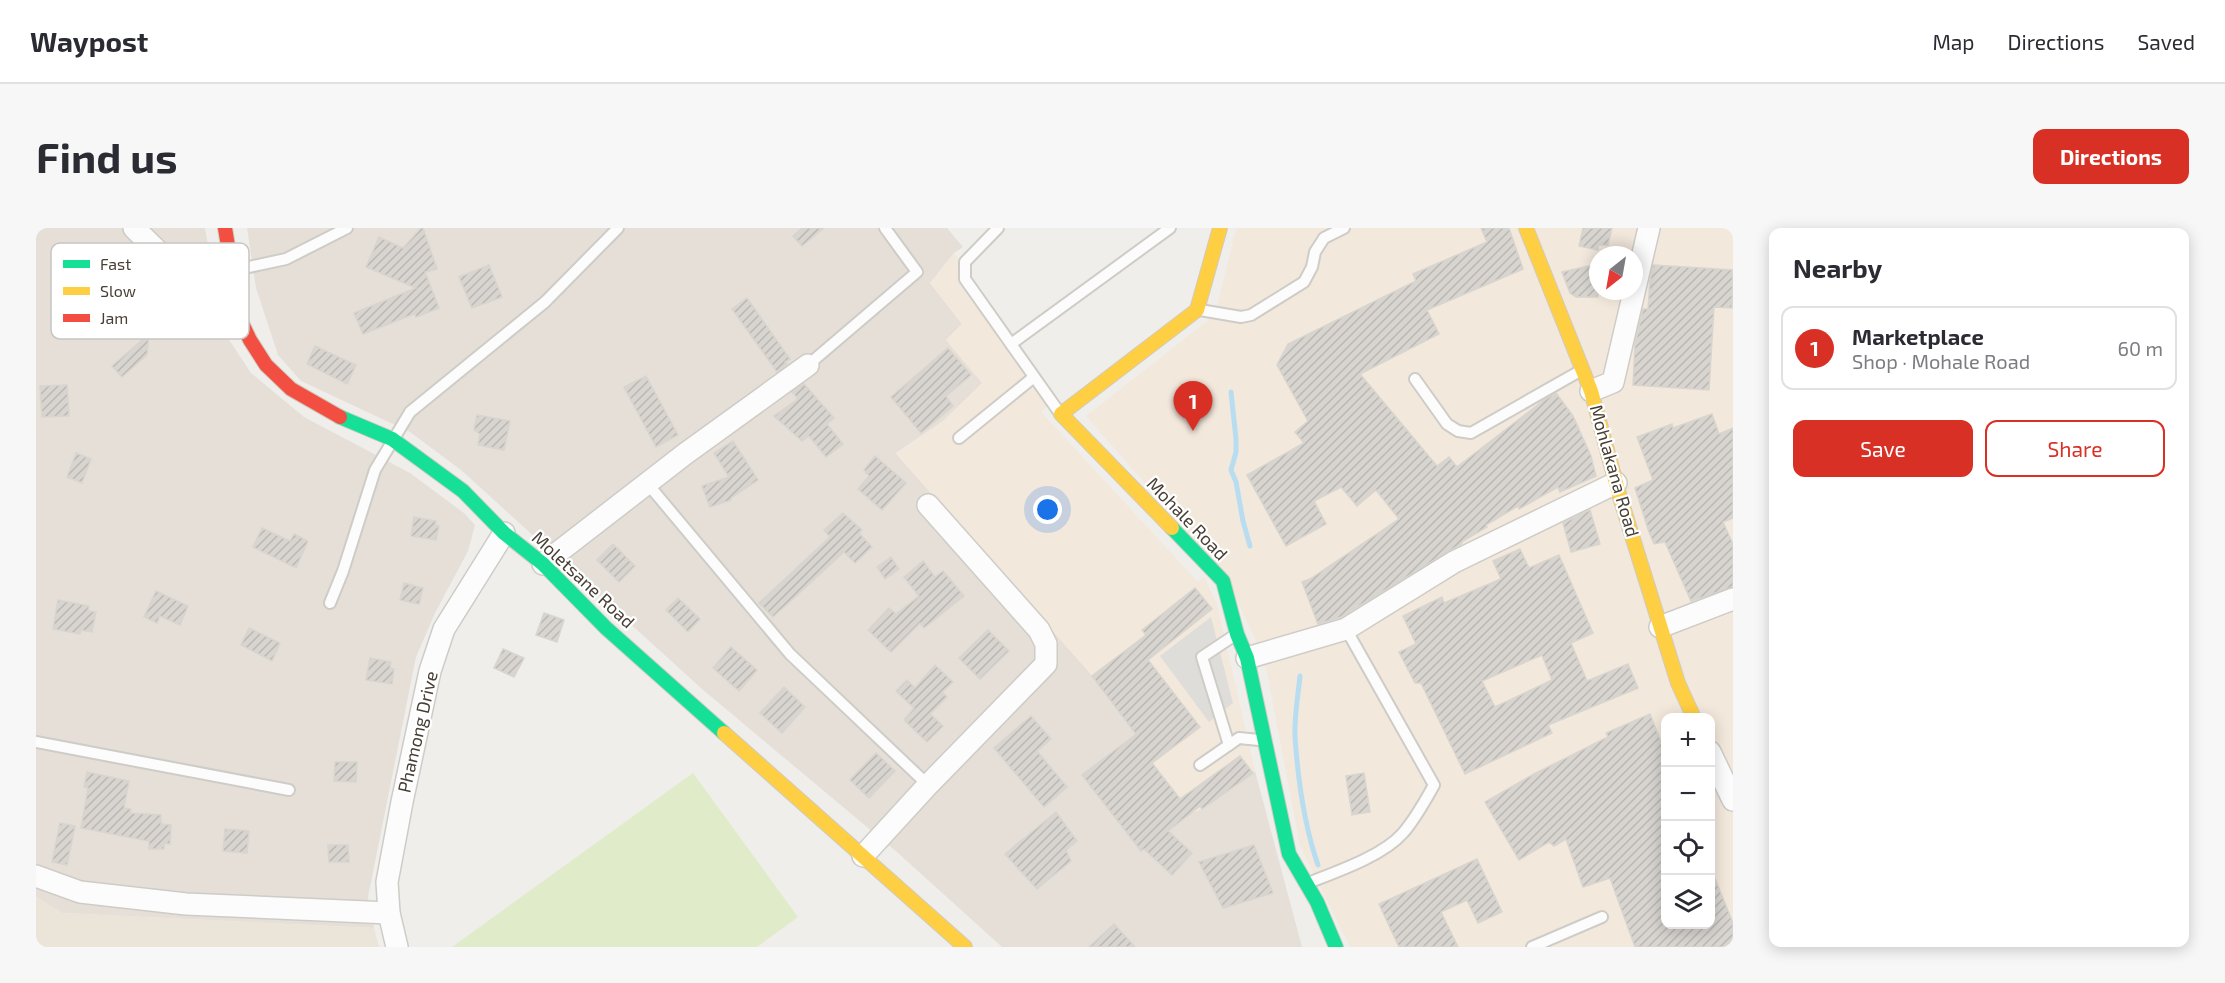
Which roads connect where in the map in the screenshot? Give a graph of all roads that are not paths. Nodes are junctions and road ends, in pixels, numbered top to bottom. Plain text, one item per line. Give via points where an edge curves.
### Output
1 (134, 228) edge
2 (225, 228) edge
3 (347, 228) edge
4 (618, 228) edge
5 (885, 228) edge
6 (998, 228) edge
7 (1170, 228) edge
8 (1220, 228) edge
9 (1344, 228) edge
10 (1526, 228) edge
11 (1649, 228) edge
12 (149, 243) edge
13 (228, 243) edge
14 (249, 267) edge
15 (1197, 310) junction
16 (249, 338) edge
17 (1011, 344) junction
18 (808, 365) joint
19 (1581, 370) junction
20 (1034, 377) junction
21 (1415, 379) dead end
22 (1591, 391) junction
23 (1061, 414) junction
24 (959, 438) dead end
25 (392, 439) junction
26 (647, 483) junction
27 (1616, 483) junction
28 (928, 505) dead end
29 (504, 533) junction
30 (543, 564) junction
31 (1733, 599) edge
32 (330, 603) dead end
33 (1660, 627) junction
34 (1346, 629) junction
35 (1237, 634) junction
36 (1247, 658) junction
37 (1692, 713) edge
38 (1263, 740) junction
39 (36, 742) edge
40 (1229, 745) junction
41 (1715, 762) edge
42 (1200, 765) dead end
43 (928, 785) junction
44 (289, 790) dead end
45 (1733, 800) edge
46 (863, 856) junction
47 (36, 876) edge
48 (1307, 884) junction
49 (389, 913) junction
50 (1602, 917) dead end
51 (397, 947) edge
52 (965, 947) edge
53 (1336, 947) edge
54 (1532, 947) edge

1 - 12 street
2 - 13 street, Moletsane Road
3 - 14 lane via 286,259
4 - 25 lane via 545,302 410,412
5 - 18 lane via 917,272
6 - 17 lane via 965,262 965,279
7 - 17 lane
8 - 15 street
9 - 15 lane via 1324,238 1304,282 1251,315
10 - 19 street, Mohlakana Road
11 - 22 street via 1613,382
15 - 23 street
16 - 25 street, Moletsane Road via 266,365 291,389 344,419
17 - 20 lane
18 - 26 street
19 - 21 lane via 1471,433 1447,424
19 - 22 street, Mohlakana Road
20 - 23 lane
20 - 24 lane
22 - 27 street, Mohlakana Road
23 - 35 street, Mohale Road via 1223,581
25 - 29 street, Moletsane Road via 463,491
25 - 32 lane via 375,470
26 - 30 street
26 - 43 lane via 790,654
27 - 33 street, Mohlakana Road
27 - 34 street via 1454,562
28 - 43 street via 1039,630 1046,644 1046,664
29 - 30 street, Moletsane Road
29 - 49 street, Phamong Drive via 444,629 430,671 387,882
30 - 46 street, Moletsane Road via 606,628
31 - 33 street
33 - 37 street, Mohlakana Road
34 - 36 street
34 - 48 lane via 1434,785 1402,835 1368,858
35 - 36 street, Mohale Road
35 - 40 lane via 1202,657
36 - 38 street, Mohale Road
38 - 40 lane via 1239,738
38 - 48 street, Mohale Road via 1289,854
39 - 44 lane
40 - 42 lane
41 - 45 street
43 - 46 street
46 - 52 street, Moletsane Road
47 - 49 street via 80,892 175,903
48 - 53 street, Mohale Road
49 - 51 street, Phamong Drive
50 - 54 lane

